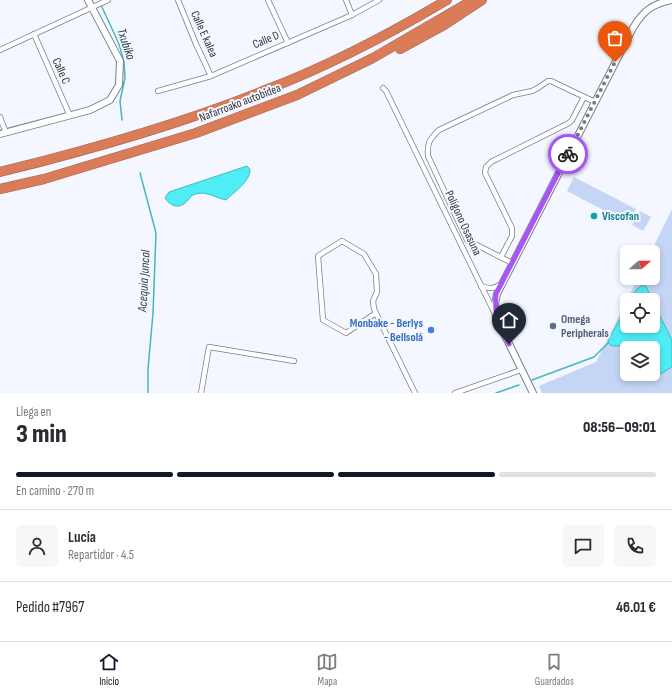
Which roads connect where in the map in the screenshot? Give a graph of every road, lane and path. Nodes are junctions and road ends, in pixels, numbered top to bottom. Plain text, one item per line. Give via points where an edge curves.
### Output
1 (88, 0) edge
2 (178, 0) edge
3 (268, 0) edge
4 (346, 0) edge
5 (379, 0) edge
6 (447, 0) edge
7 (472, 0) edge
8 (482, 0) edge
9 (672, 0) edge
10 (107, 1) edge
11 (92, 7) junction
12 (352, 15) junction
13 (34, 34) junction
14 (288, 43) junction
15 (0, 50) edge
16 (211, 76) junction
17 (383, 88) dead end
18 (158, 91) dead end
19 (297, 94) junction
20 (584, 97) junction
21 (595, 102) junction
22 (70, 116) junction
23 (0, 117) edge
24 (3, 133) edge
25 (0, 172) edge
26 (0, 189) edge
27 (501, 257) junction
28 (512, 263) junction
29 (501, 284) junction
30 (481, 286) junction
31 (376, 313) junction
32 (496, 317) junction
33 (294, 361) dead end
34 (521, 370) junction
35 (202, 393) edge
36 (415, 393) edge
37 (455, 393) edge
38 (533, 393) edge

1 - 11 street
2 - 16 street, Calle E kalea
3 - 14 street
4 - 12 street
5 - 12 street, Calle D
6 - 25 highway, Nafarroako autobidea via 364,46 264,91 145,132
7 - 19 highway, Nafarroako autobidea via 373,58
8 - 19 highway via 444,25 371,65 325,87
9 - 21 street via 660,2 648,9 640,18
10 - 11 street
11 - 13 street
11 - 22 street via 120,61 119,85 110,100
12 - 14 street, Calle D
13 - 15 street
13 - 22 street, Calle C
14 - 16 street, Calle D
16 - 18 street, Calle D
17 - 30 street, Polígono Osasuna via 418,153
19 - 26 highway, Nafarroako autobidea via 196,133 44,179
20 - 21 street
20 - 27 street via 569,123 490,162 486,167 485,173 512,228 512,236
20 - 27 street via 548,81 538,88 513,95 439,130 431,138 428,156 467,240
21 - 28 street
22 - 24 street
23 - 24 street
27 - 28 street
28 - 29 street
29 - 30 street via 495,288
29 - 32 street via 496,294
30 - 32 street, Polígono Osasuna
31 - 31 street via 346,333 323,320 318,256 342,241 364,254 376,274 378,292 373,301
31 - 36 street
32 - 34 street, Polígono Osasuna
33 - 35 street via 209,347
34 - 37 street
34 - 38 street, Polígono Osasuna

